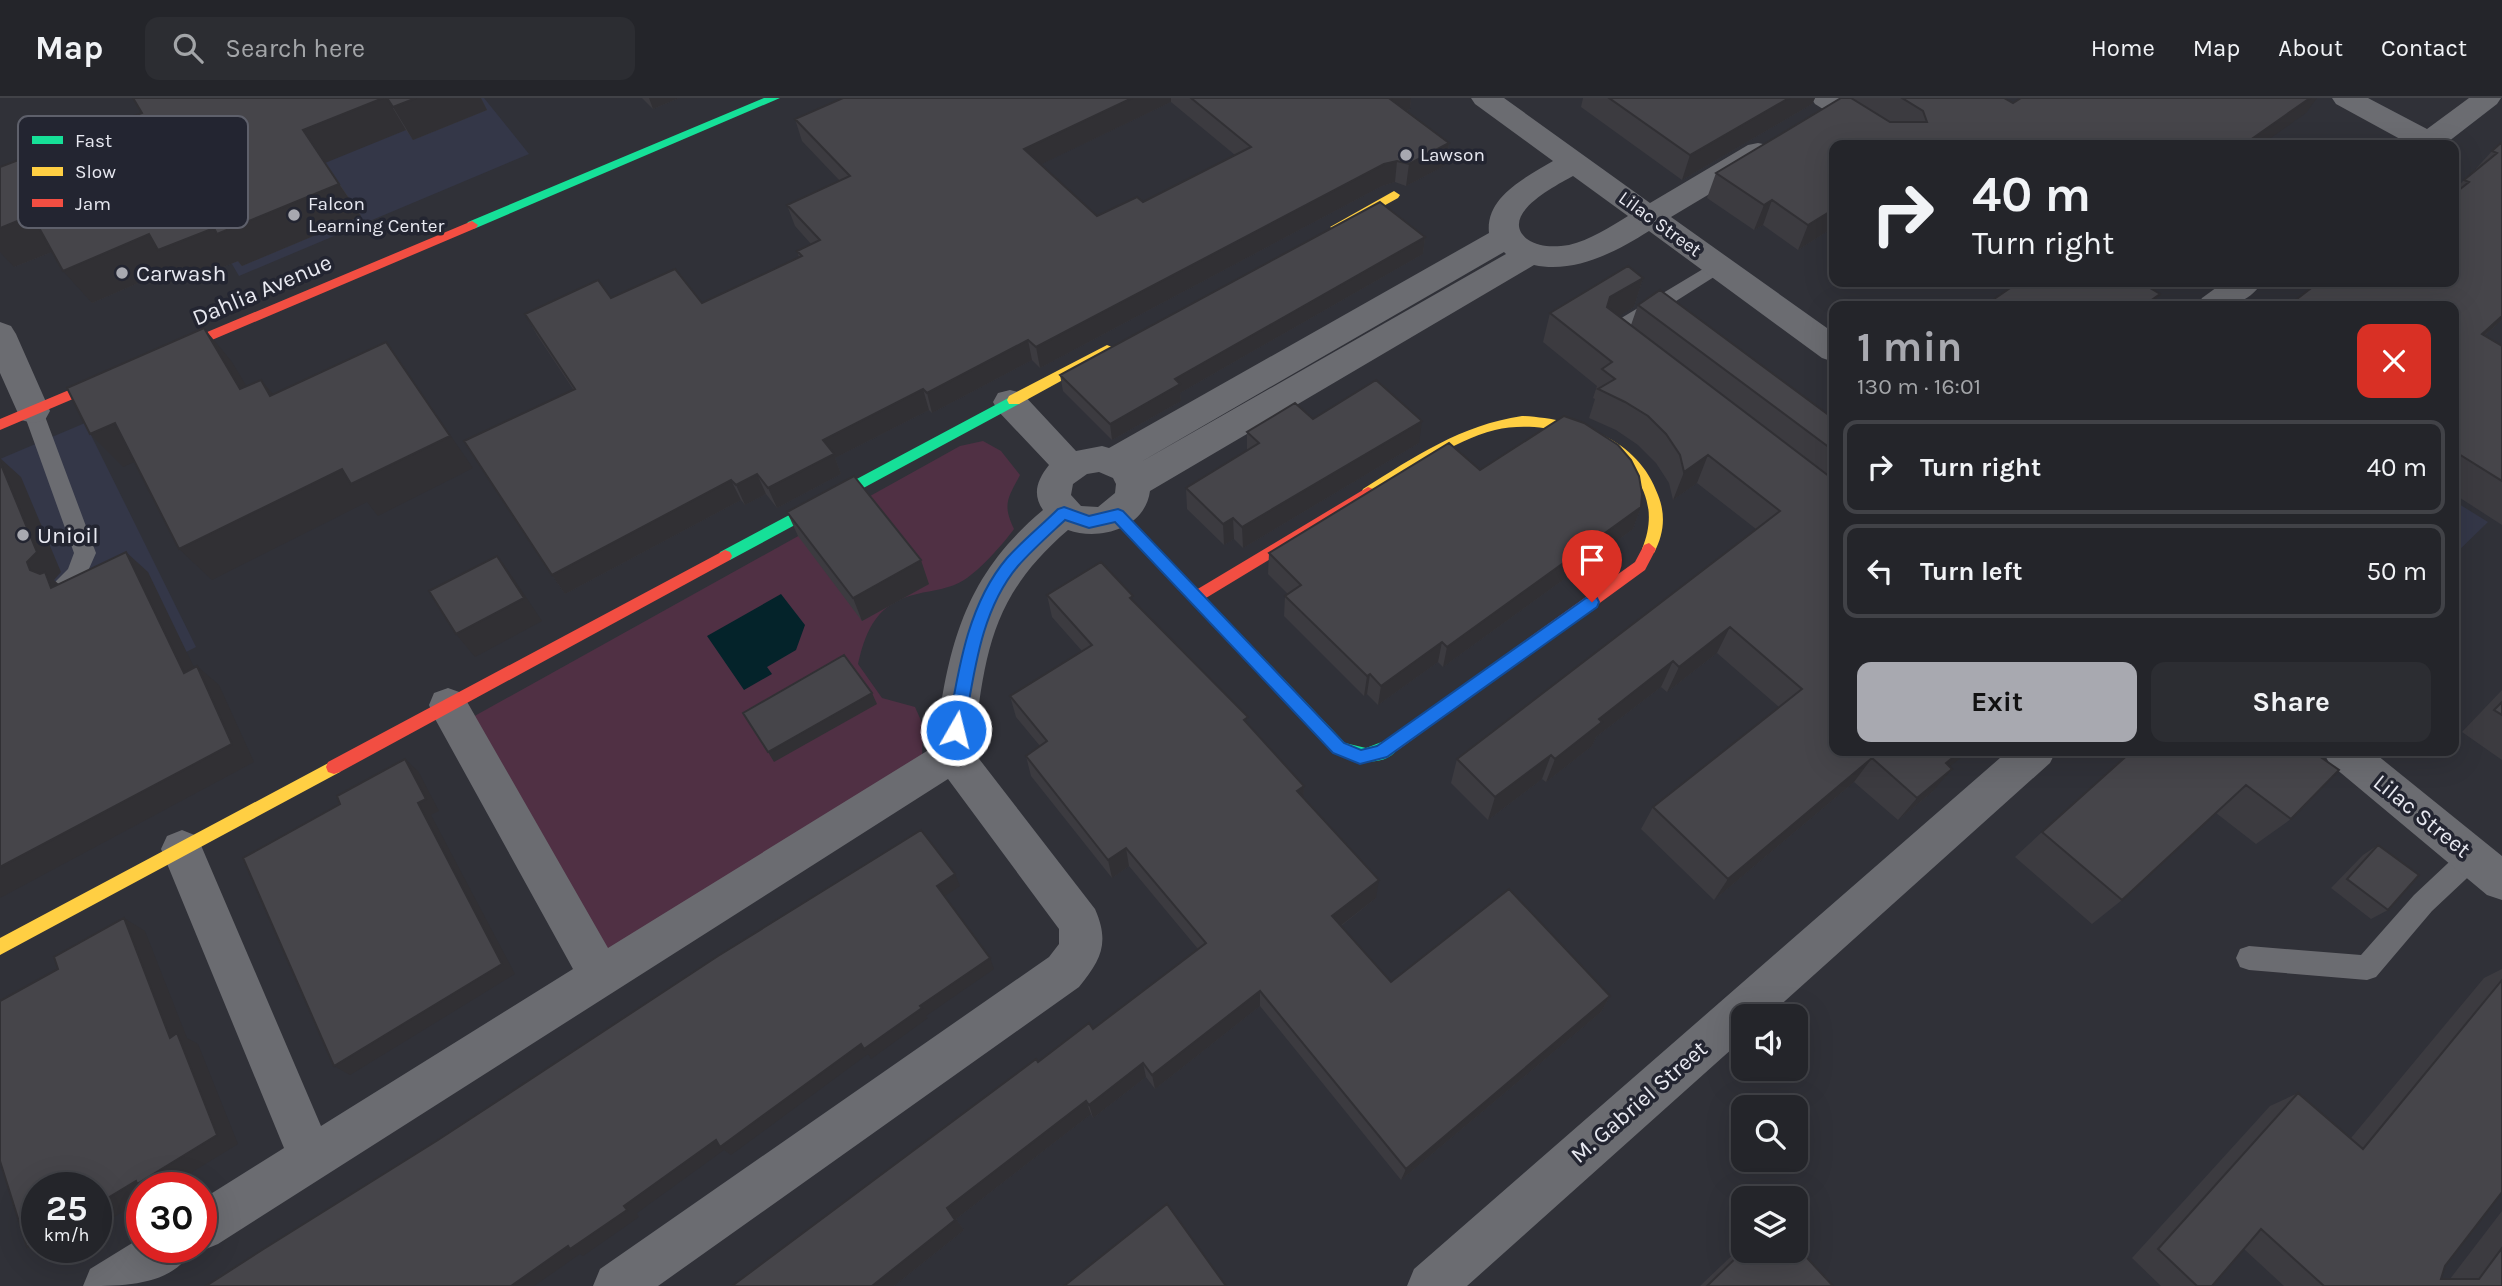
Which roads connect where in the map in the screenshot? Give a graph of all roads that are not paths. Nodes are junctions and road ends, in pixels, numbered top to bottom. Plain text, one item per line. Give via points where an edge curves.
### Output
1 (774, 98) edge
2 (1485, 98) edge
3 (2346, 98) edge
4 (2487, 98) edge
5 (1825, 108) edge
6 (1890, 140) edge
7 (2420, 140) edge
8 (2432, 140) edge
9 (1777, 141) edge
10 (1574, 162) junction
11 (1394, 195) dead end
12 (1650, 216) junction
13 (1322, 234) edge
14 (1517, 246) junction
15 (1718, 266) junction
16 (2239, 287) edge
17 (2220, 301) edge
18 (0, 334) edge
19 (1118, 344) edge
20 (1829, 346) edge
21 (1632, 350) edge
22 (9, 376) edge
23 (1010, 402) junction
24 (33, 411) junction
25 (0, 425) edge
26 (1070, 466) junction
27 (1124, 473) junction
28 (1064, 513) junction
29 (1118, 515) junction
30 (65, 583) edge
31 (1196, 597) junction
32 (448, 705) junction
33 (953, 755) junction
34 (2030, 756) edge
35 (2349, 756) edge
36 (182, 849) junction
37 (2487, 869) edge
38 (0, 947) edge
39 (2249, 958) dead end
40 (601, 977) junction
41 (311, 1158) junction
42 (217, 1217) edge
43 (145, 1263) edge
44 (107, 1286) edge
45 (617, 1286) edge
46 (1431, 1286) edge

1 - 24 street, Dahlia Avenue
2 - 10 street, Lilac Street
3 - 7 street
4 - 8 street
5 - 6 street
9 - 12 street
10 - 12 street, Lilac Street
10 - 14 street via 1517,198 1503,225
11 - 13 street
12 - 14 street via 1593,249 1549,257
12 - 15 street, Lilac Street
14 - 27 street
15 - 20 street, Lilac Street
15 - 21 lane via 1610,334
16 - 17 street
18 - 22 street
19 - 23 street
22 - 24 street
23 - 26 street
23 - 32 street
24 - 25 street, Dahlia Avenue
24 - 30 lane via 85,553 76,574
26 - 27 street via 1091,459
26 - 28 street via 1053,489 1053,498
27 - 29 street via 1132,501
28 - 29 street via 1089,522
28 - 33 street via 1013,562 995,587 963,681
29 - 31 street
31 - 31 street via 1339,748 1360,757 1382,752 1640,566 1654,538 1656,508 1644,478 1622,453 1591,433 1555,421 1517,419 1482,426 1451,442
32 - 36 street
32 - 40 street
33 - 40 street
33 - 45 street via 1080,923 1081,951 1064,972
34 - 46 street, M. Gabriel Street
35 - 37 street, Lilac Street
36 - 38 street
36 - 41 street
37 - 39 lane via 2423,903 2367,968
40 - 41 street
41 - 42 street
43 - 44 street

